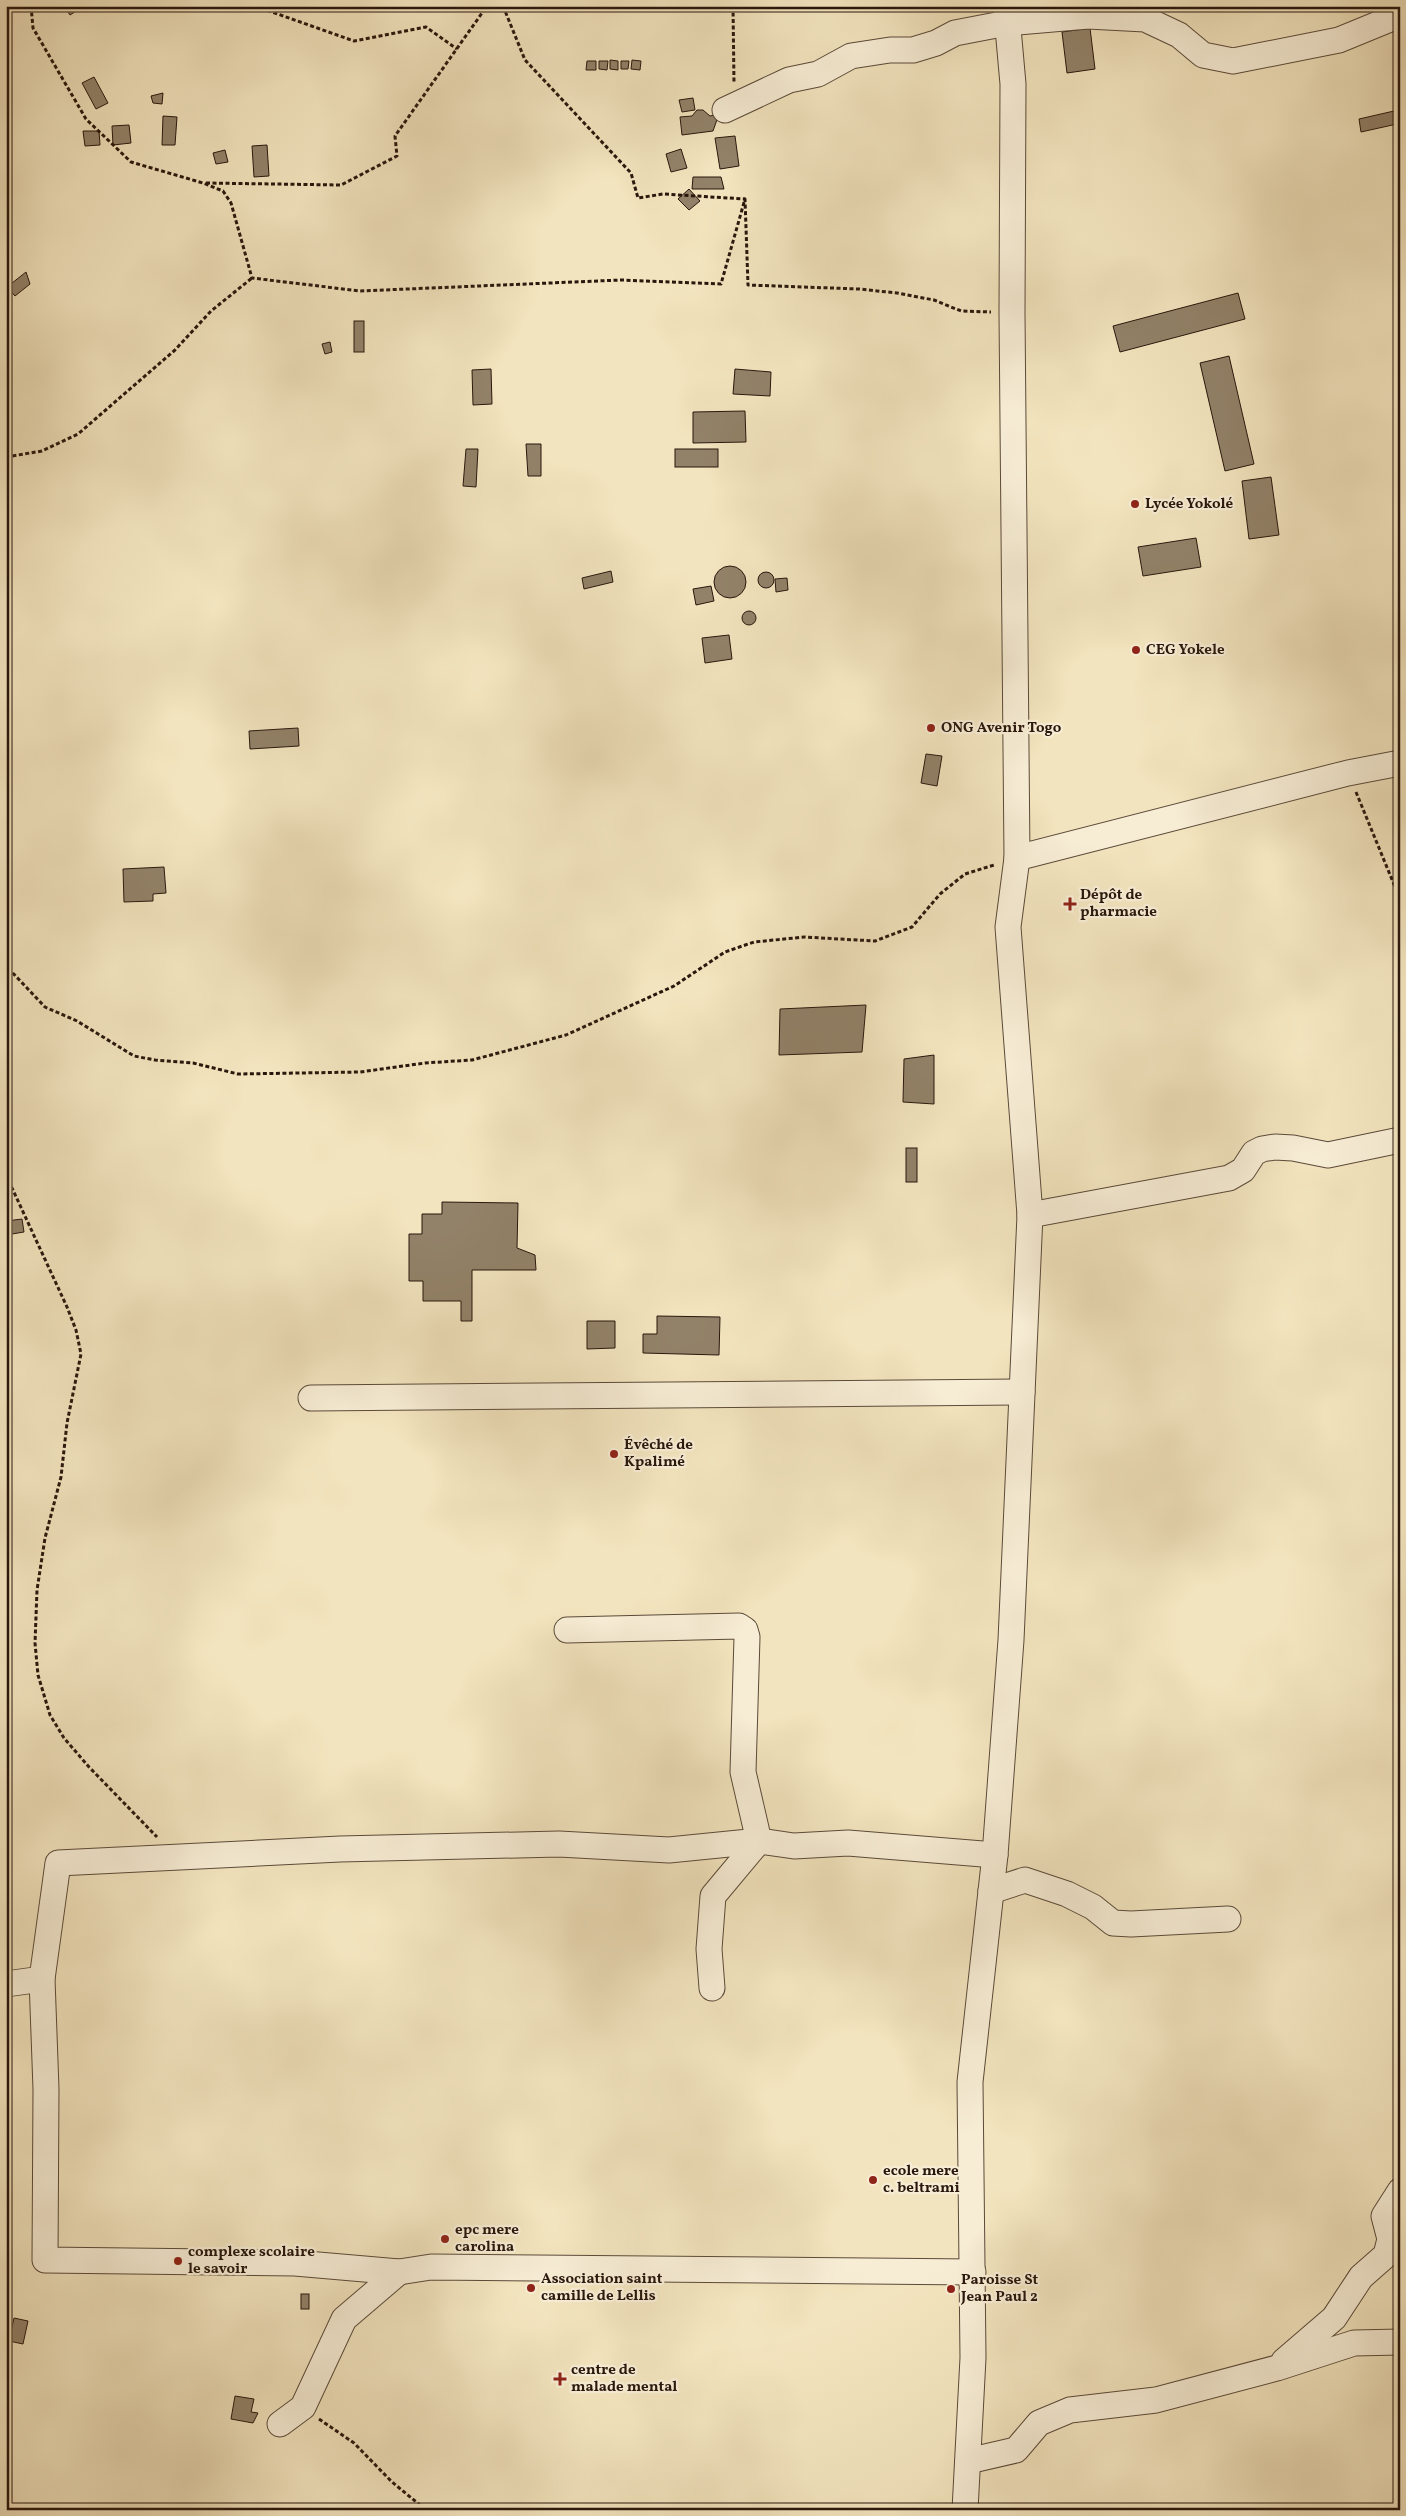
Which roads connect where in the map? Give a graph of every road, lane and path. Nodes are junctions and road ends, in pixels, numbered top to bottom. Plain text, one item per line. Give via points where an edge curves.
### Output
1 (30, 6) edge
2 (256, 6) edge
3 (487, 6) edge
4 (503, 6) edge
5 (733, 6) edge
6 (1153, 13) edge
7 (1006, 14) edge
8 (1400, 15) edge
9 (457, 49) junction
10 (730, 108) joint
11 (203, 182) junction
12 (745, 198) junction
13 (252, 278) junction
14 (1012, 313) junction
15 (6, 457) edge
16 (1400, 763) edge
17 (1348, 773) junction
18 (1017, 858) junction
19 (1400, 899) edge
20 (6, 962) edge
21 (1400, 1140) edge
22 (6, 1175) edge
23 (1030, 1215) junction
24 (1022, 1392) junction
25 (311, 1398) dead end
26 (567, 1630) dead end
27 (160, 1840) dead end
28 (759, 1840) junction
29 (995, 1856) junction
30 (991, 1891) junction
31 (1228, 1920) dead end
32 (42, 1980) junction
33 (6, 1984) edge
34 (712, 1988) dead end
35 (1400, 2191) edge
36 (399, 2272) junction
37 (973, 2272) junction
38 (1400, 2342) edge
39 (1277, 2368) junction
40 (302, 2407) junction
41 (280, 2424) dead end
42 (968, 2461) junction
43 (426, 2510) edge
44 (965, 2510) edge

1 - 11 path via 33,28 86,119 131,162
2 - 9 path via 354,41 426,27
3 - 9 path
4 - 12 path via 525,60 631,173 638,198 663,194
5 - 10 path
6 - 7 street via 1088,16
6 - 8 street via 1203,55 1233,61 1339,40
7 - 10 street via 912,50 851,56 818,74 789,80
7 - 14 street via 1013,84
9 - 11 path via 395,136 397,156 341,185
11 - 13 path via 223,191 231,203
12 - 13 path via 721,284 621,280 360,290
12 - 14 path via 748,285 869,290 934,300 961,311
13 - 15 path via 211,311 175,350 78,434 42,451
14 - 18 street
16 - 17 street
17 - 18 street
17 - 19 path
18 - 20 path via 964,874 940,894 912,927 875,941 805,937 754,942 725,952 674,986 566,1035 472,1060 360,1072 238,1074 193,1063 134,1056 77,1021 45,1007
18 - 23 street via 1008,927
21 - 23 street via 1328,1155 1275,1146 1254,1154 1243,1170 1229,1178
22 - 27 path via 76,1330 81,1354 70,1406 61,1477 36,1590 38,1675 50,1715 64,1738
23 - 24 street
24 - 25 street
24 - 29 street via 1011,1640
26 - 28 street via 739,1626 745,1630 743,1772
28 - 29 street via 794,1846 848,1843
28 - 32 street via 668,1850 549,1844 340,1849 58,1863
28 - 34 street via 712,1896 709,1949
29 - 30 street
30 - 31 street via 1025,1880 1067,1894 1113,1923
30 - 37 street via 970,2082
32 - 33 street
32 - 36 street via 46,2089 45,2260 295,2262
35 - 39 street via 1384,2216 1390,2239 1386,2254 1361,2277 1334,2318
36 - 37 street via 431,2267
36 - 40 street via 344,2319
37 - 42 street
38 - 39 street via 1354,2343
39 - 42 street via 1156,2400 1070,2410 1039,2424 1016,2450
40 - 41 street
40 - 43 path via 354,2443 392,2482
42 - 44 street

